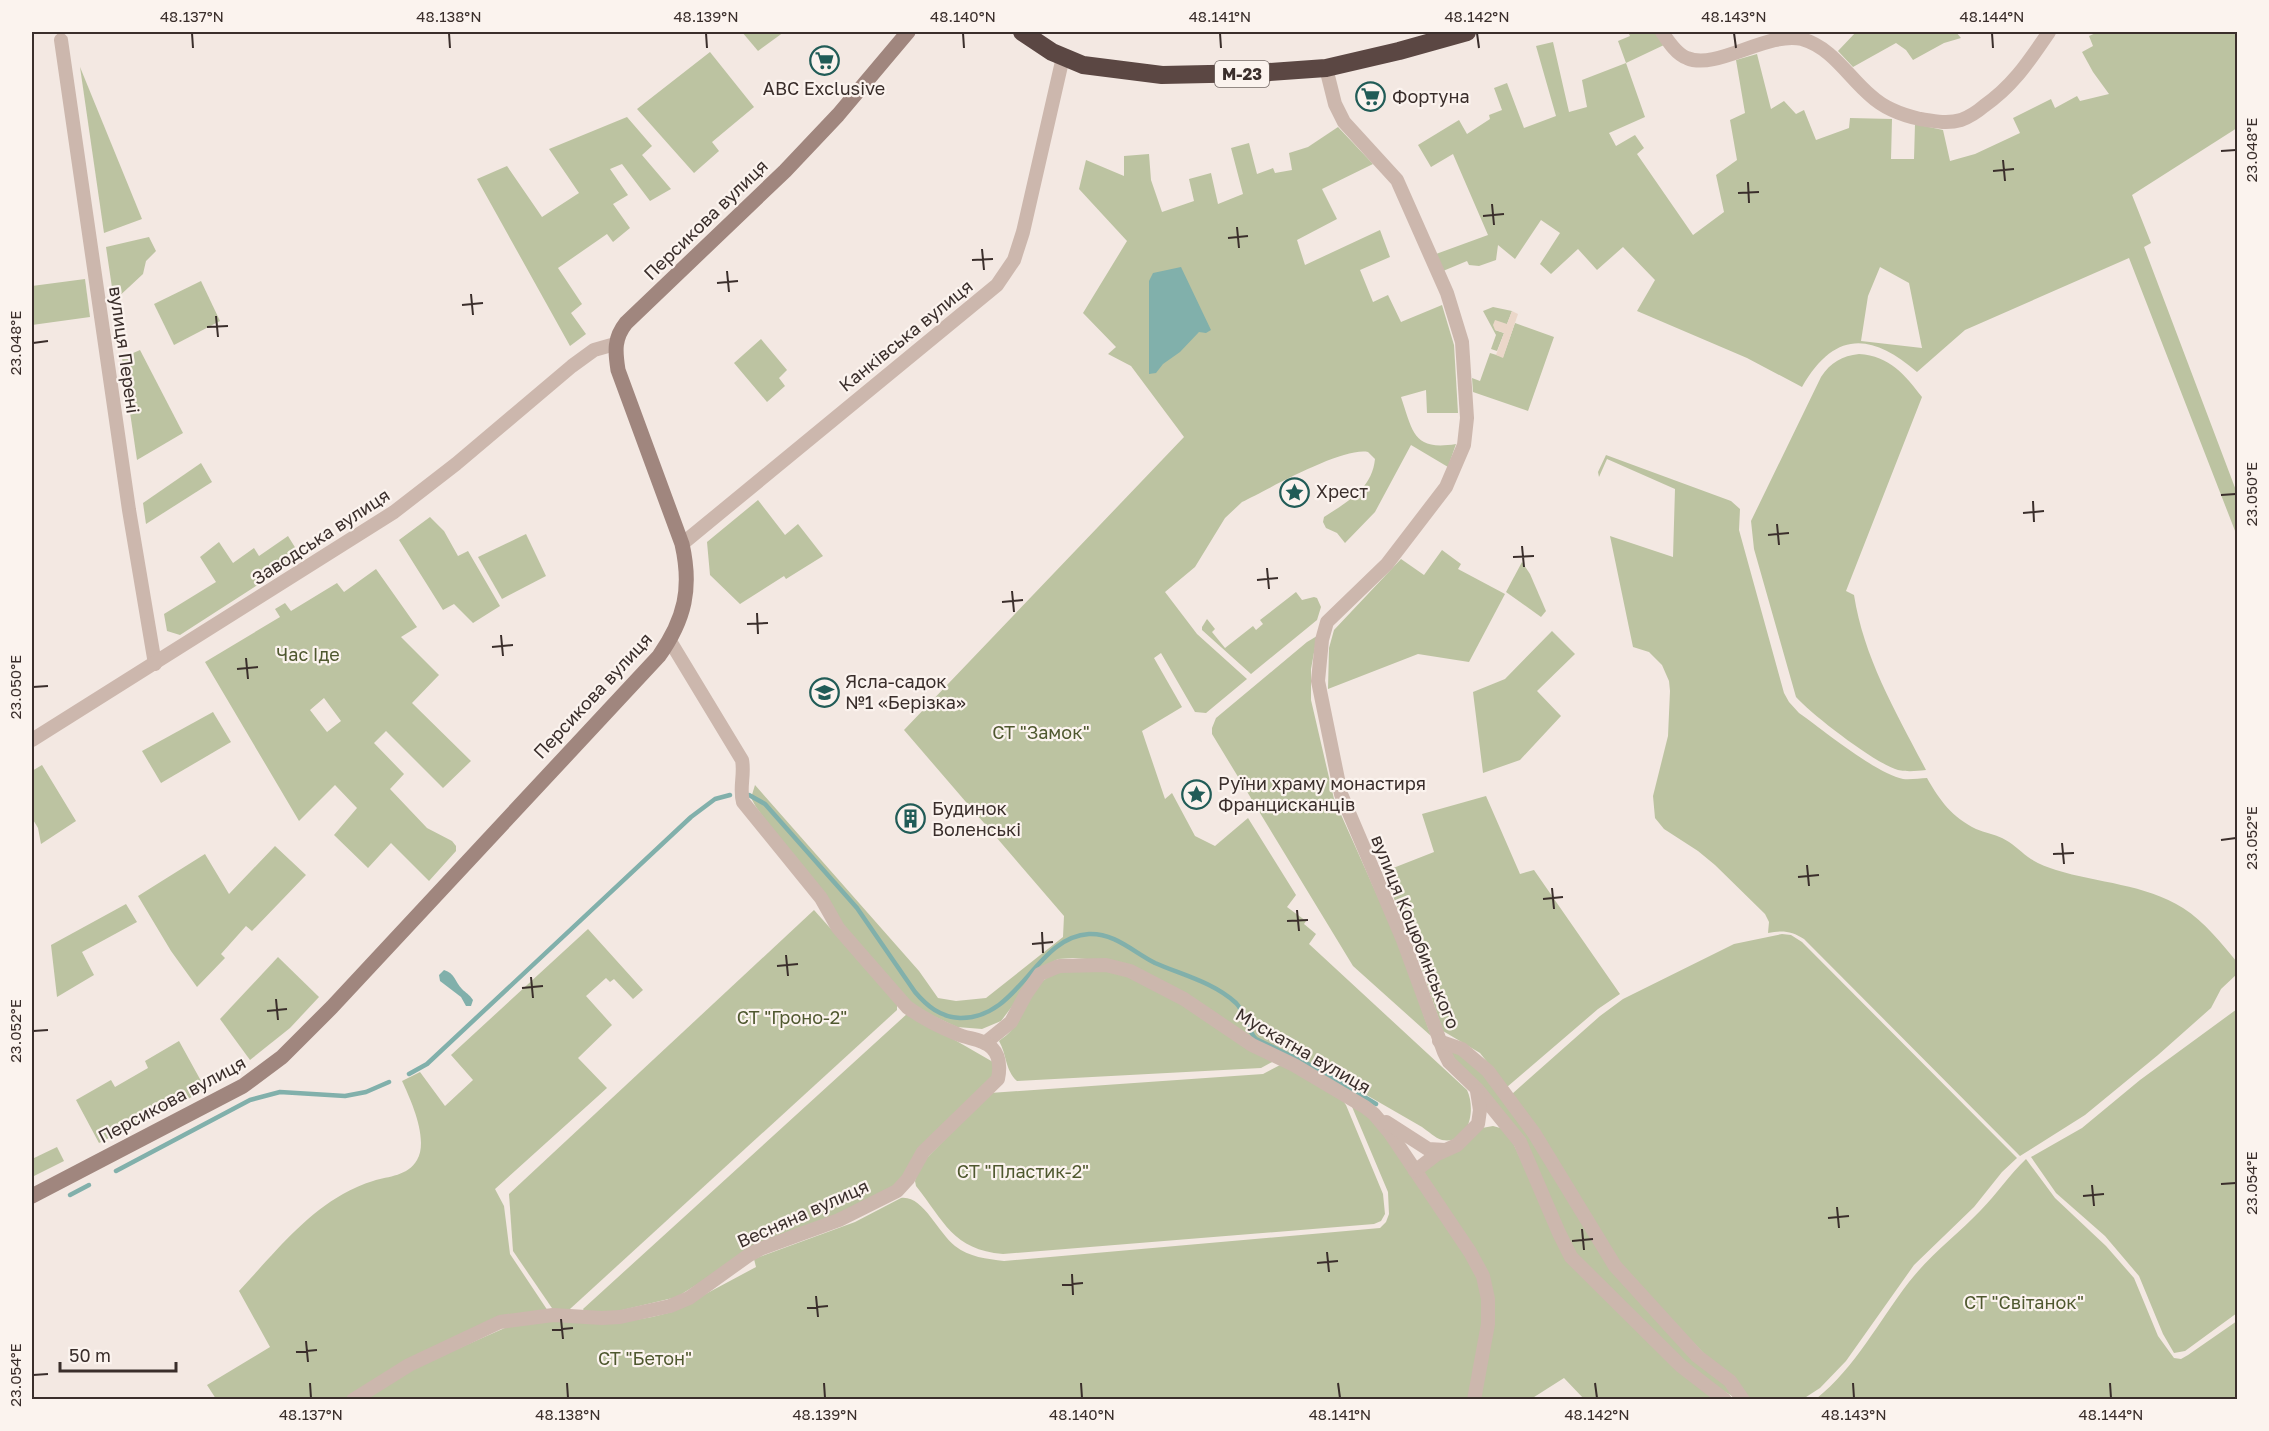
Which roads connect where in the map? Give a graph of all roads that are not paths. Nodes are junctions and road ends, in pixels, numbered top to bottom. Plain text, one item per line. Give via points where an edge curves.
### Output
1 (908, 32) edge
2 (1022, 32) edge
3 (1467, 32) edge
4 (1662, 32) edge
5 (2049, 32) edge
6 (61, 40) dead end
7 (1063, 57) junction
8 (1326, 68) junction
9 (615, 344) junction
10 (682, 544) junction
11 (670, 641) junction
12 (155, 664) junction
13 (32, 740) edge
14 (1439, 1041) junction
15 (985, 1043) junction
16 (1477, 1089) junction
17 (1374, 1114) junction
18 (1505, 1121) junction
19 (1478, 1125) junction
20 (1450, 1149) junction
21 (1415, 1171) junction
22 (32, 1196) edge
23 (353, 1400) edge
24 (1474, 1400) edge
25 (1725, 1400) edge
26 (1743, 1400) edge

1 - 9 main road, Персикова вулиця via 812,144 626,323
2 - 7 highway, М-23
3 - 8 highway, М-23
4 - 5 street via 1680,54 1697,60 1725,56 1778,39 1800,39 1836,59 1882,105 1916,118 1950,122 1972,115 2007,89
6 - 12 street, вулиця Перені
7 - 8 highway, М-23 via 1083,65 1162,75
7 - 10 street, Канківська вулиця via 1023,231 1014,260 997,285
8 - 14 street, вулиця Коцюбинського via 1338,113 1392,172 1403,191 1447,293 1462,342 1467,418 1459,460 1446,488 1393,558 1327,622 1319,669 1320,695 1341,794 1403,940
9 - 10 main road, Персикова вулиця via 618,370
9 - 12 street, Заводська вулиця via 594,350 572,366 394,512
10 - 11 main road, Персикова вулиця via 687,565 686,596
11 - 15 street via 742,760 743,802 821,898 838,928 907,1007 959,1035
11 - 22 main road, Персикова вулиця via 282,1057 235,1091
12 - 13 street, Заводська вулиця
14 - 16 street, вулиця Коцюбинського via 1449,1062
14 - 26 street via 1462,1049 1488,1071 1534,1133 1615,1266 1697,1356 1730,1381
15 - 17 street, Мускатна вулиця via 1011,1022 1035,980 1050,969 1082,964 1121,968 1184,999 1252,1045 1294,1065
15 - 23 street, Весняна вулиця via 997,1057 998,1079 923,1152 897,1191 839,1220 760,1249 689,1298 670,1306 620,1317 553,1315 500,1322 409,1365
16 - 18 street, вулиця Коцюбинського
16 - 19 street
17 - 20 street via 1428,1149
17 - 21 street, Мускатна вулиця
18 - 19 street via 1493,1119
18 - 25 street, вулиця Коцюбинського via 1525,1152 1571,1257 1681,1366
19 - 20 street
20 - 21 street
21 - 24 street, Мускатна вулиця via 1478,1264 1486,1287 1488,1324

